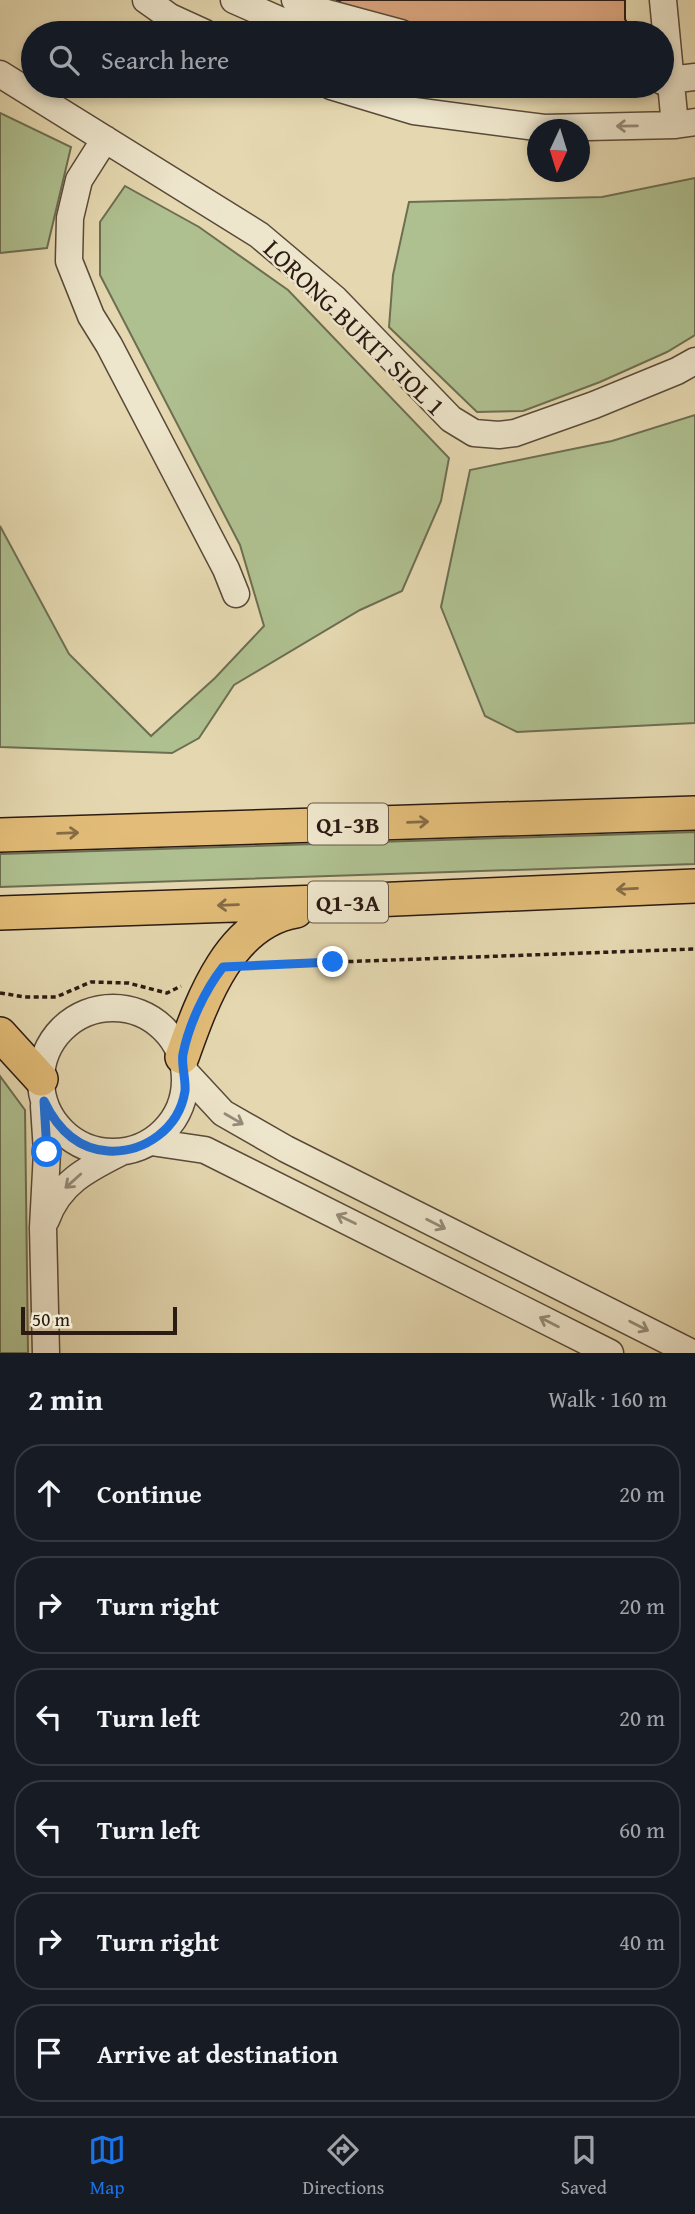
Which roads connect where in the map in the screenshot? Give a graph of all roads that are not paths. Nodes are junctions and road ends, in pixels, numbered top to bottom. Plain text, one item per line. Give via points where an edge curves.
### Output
1 (146, 0) edge
2 (233, 0) edge
3 (295, 0) edge
4 (663, 0) edge
5 (179, 21) edge
6 (281, 21) edge
7 (356, 21) edge
8 (666, 21) edge
9 (0, 74) edge
10 (675, 80) edge
11 (21, 87) edge
12 (39, 98) edge
13 (371, 98) edge
14 (685, 124) edge
15 (105, 139) junction
16 (695, 361) edge
17 (236, 594) dead end
18 (695, 813) edge
19 (0, 835) edge
20 (695, 886) edge
21 (350, 901) junction
22 (0, 913) edge
23 (0, 1034) edge
24 (184, 1065) junction
25 (42, 1090) junction
26 (151, 1142) junction
27 (121, 1152) junction
28 (43, 1228) junction
29 (46, 1353) edge
30 (610, 1353) edge
31 (692, 1353) edge

1 - 5 street
2 - 6 street
3 - 7 street
4 - 8 street
9 - 11 street, LORONG BUKIT SIOL 1
10 - 14 street
12 - 15 street, LORONG BUKIT SIOL 1
14 -> 13 street via 544,128 414,111
15 - 16 street, LORONG BUKIT SIOL 1 via 281,252 335,299 452,419 474,433 515,433 606,401
15 - 17 street via 79,180 70,218 69,261 91,316
19 -> 18 main road, Q1-3B
20 -> 21 main road, Q1-3A
21 -> 22 main road, Q1-3A
21 - 24 main road via 279,914 246,935 211,983
23 - 25 main road
24 - 25 street via 172,1037 156,1022 113,1008 71,1022 55,1037 44,1057
24 - 26 street via 184,1093 178,1112
24 -> 31 street via 223,1113 286,1149
25 - 27 street via 55,1123 73,1140 96,1150
25 - 28 street via 47,1152
26 - 27 street
30 -> 26 street via 205,1150
27 -> 28 street via 86,1169 65,1187 52,1203
28 - 29 street

